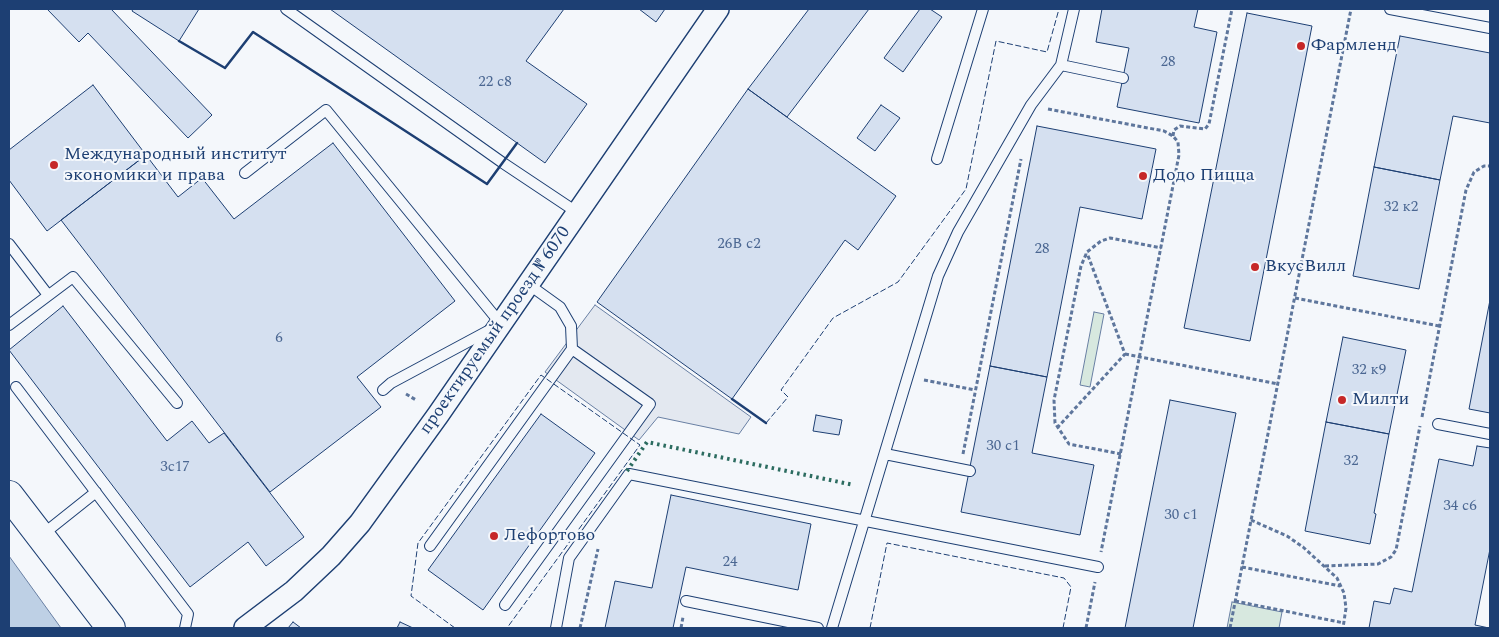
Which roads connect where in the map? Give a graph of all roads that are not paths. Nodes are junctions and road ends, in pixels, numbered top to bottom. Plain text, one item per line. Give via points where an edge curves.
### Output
1 (286, 9) edge
2 (718, 9) edge
3 (983, 9) edge
4 (1074, 9) edge
5 (1390, 9) edge
6 (1490, 28) edge
7 (1061, 66) junction
8 (1123, 78) dead end
9 (938, 159) dead end
10 (245, 173) dead end
11 (578, 213) junction
12 (9, 244) edge
13 (528, 284) junction
14 (48, 295) junction
15 (501, 324) junction
16 (9, 325) edge
17 (572, 349) junction
18 (16, 387) dead end
19 (383, 390) dead end
20 (177, 403) dead end
21 (1438, 424) dead end
22 (1490, 434) edge
23 (885, 454) junction
24 (965, 470) road end
25 (96, 492) junction
26 (9, 495) edge
27 (866, 521) junction
28 (40, 536) junction
29 (430, 546) dead end
30 (1098, 567) road end
31 (686, 601) dead end
32 (505, 605) dead end
33 (111, 628) edge
34 (185, 628) edge
35 (245, 628) edge
36 (556, 628) edge
37 (818, 628) edge
38 (832, 628) edge

1 - 11 lane
2 - 11 street, проектируемый проезд № 6070
3 - 9 lane
4 - 7 lane
5 - 6 lane
7 - 8 lane
7 - 23 lane via 1032,106 946,257
10 - 15 lane via 326,110
11 - 13 street, проектируемый проезд № 6070
12 - 14 lane
13 - 15 street, проектируемый проезд № 6070
13 - 17 lane via 560,307 571,326
14 - 16 lane
14 - 20 lane via 73,276
15 - 19 lane
15 - 35 street, проектируемый проезд № 6070 via 360,523 294,592
17 - 29 lane
17 - 32 lane via 650,404
18 - 25 lane
21 - 22 lane
23 - 24 lane
23 - 27 lane
25 - 28 lane
25 - 34 lane via 188,614
26 - 28 main road
27 - 30 lane
27 - 36 lane via 629,474 569,558
27 - 38 lane
28 - 33 main road
31 - 37 lane

